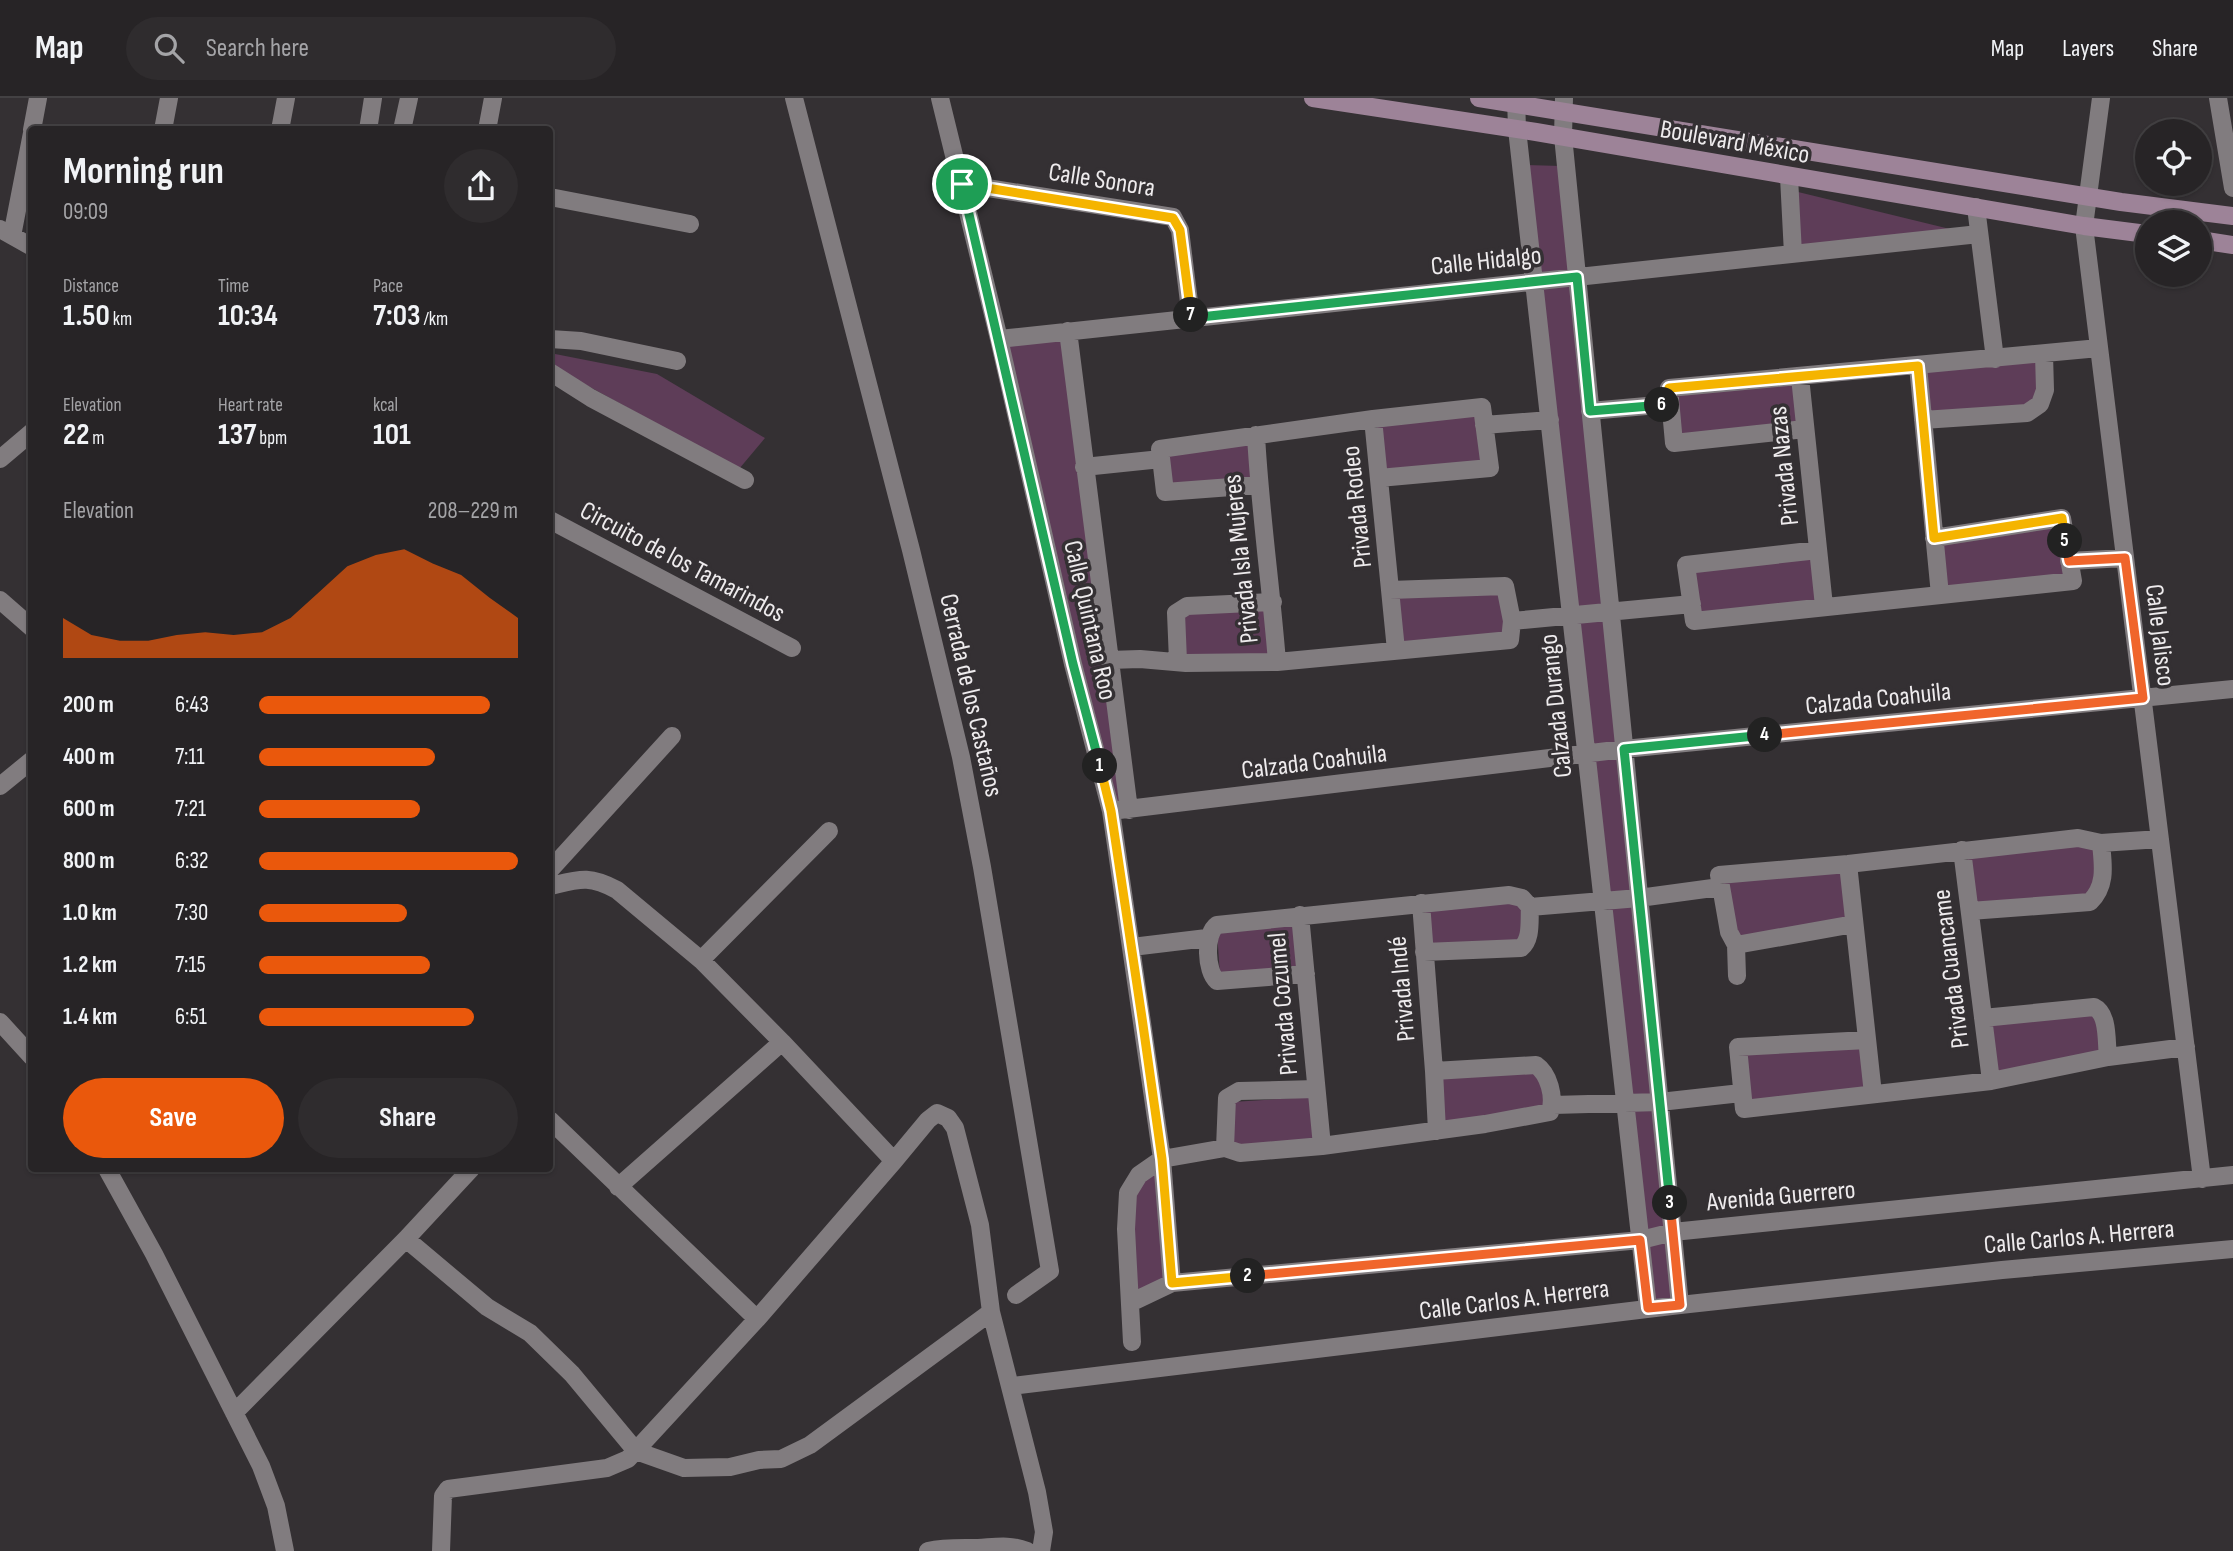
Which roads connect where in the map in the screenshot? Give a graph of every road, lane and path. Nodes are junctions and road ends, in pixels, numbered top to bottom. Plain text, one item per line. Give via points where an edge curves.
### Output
1 (38, 98) edge
2 (169, 98) edge
3 (285, 98) edge
4 (373, 98) edge
5 (409, 98) edge
6 (494, 98) edge
7 (794, 98) edge
8 (940, 98) edge
9 (1313, 98) edge
10 (1479, 98) edge
11 (2101, 98) edge
12 (2218, 98) edge
13 (1516, 101) edge
14 (1563, 104) edge
15 (33, 126) edge
16 (164, 126) edge
17 (281, 126) edge
18 (369, 126) edge
19 (403, 126) edge
20 (488, 126) edge
21 (1517, 129) junction
22 (1563, 136) junction
23 (28, 147) edge
24 (1789, 177) junction
25 (962, 184) junction
26 (2233, 188) edge
27 (2088, 196) junction
28 (553, 198) edge
29 (1976, 207) junction
30 (2233, 216) edge
31 (690, 224) dead end
32 (2084, 226) junction
33 (6, 232) edge
34 (2135, 232) edge
35 (1979, 234) junction
36 (2212, 242) edge
37 (28, 245) edge
38 (2233, 245) edge
39 (1793, 254) junction
40 (1577, 277) junction
41 (1534, 281) junction
42 (1191, 318) junction
43 (1068, 331) junction
44 (553, 339) edge
45 (999, 340) junction
46 (2099, 348) junction
47 (2044, 354) junction
48 (1994, 359) junction
49 (677, 361) dead end
50 (1918, 366) junction
51 (553, 374) edge
52 (1800, 377) junction
53 (1670, 404) junction
54 (1590, 411) junction
55 (1373, 419) junction
56 (1550, 420) junction
57 (1923, 420) junction
58 (1484, 425) junction
59 (1805, 429) junction
60 (28, 435) edge
61 (1256, 435) junction
62 (0, 459) edge
63 (1161, 459) junction
64 (1084, 467) junction
65 (1379, 478) junction
66 (745, 480) dead end
67 (1258, 485) junction
68 (553, 522) edge
69 (1934, 538) junction
70 (1818, 550) junction
71 (2125, 558) junction
72 (2069, 561) junction
73 (1390, 590) junction
74 (1940, 595) junction
75 (0, 600) edge
76 (1273, 602) junction
77 (1692, 604) junction
78 (1824, 606) junction
79 (1611, 613) junction
80 (1571, 615) junction
81 (1512, 621) junction
82 (28, 624) edge
83 (792, 648) dead end
84 (1396, 650) junction
85 (1109, 660) junction
86 (1178, 661) junction
87 (1277, 662) junction
88 (2233, 689) edge
89 (2143, 698) junction
90 (671, 736) dead end
91 (1624, 749) junction
92 (1587, 754) junction
93 (28, 763) edge
94 (0, 786) edge
95 (1120, 811) junction
96 (829, 831) dead end
97 (2160, 839) junction
98 (2101, 843) junction
99 (1962, 850) junction
100 (1848, 864) junction
101 (553, 867) edge
102 (553, 885) edge
103 (1720, 887) junction
104 (1639, 898) junction
105 (1603, 900) junction
106 (1421, 903) junction
107 (1530, 907) junction
108 (1970, 911) junction
109 (1300, 915) junction
110 (1854, 924) junction
111 (1207, 938) junction
112 (1736, 945) junction
113 (1132, 947) junction
114 (1424, 952) junction
115 (701, 960) junction
116 (1306, 974) junction
117 (1737, 976) dead end
118 (1983, 1018) junction
119 (0, 1022) edge
120 (1867, 1040) junction
121 (782, 1042) junction
122 (2186, 1047) junction
123 (28, 1053) edge
124 (2108, 1057) junction
125 (1434, 1071) junction
126 (1991, 1081) junction
127 (1316, 1089) junction
128 (1741, 1093) junction
129 (1873, 1094) junction
130 (1660, 1102) junction
131 (1626, 1104) junction
132 (1553, 1105) junction
133 (553, 1123) edge
134 (1437, 1131) junction
135 (1322, 1146) junction
136 (1225, 1147) junction
137 (1162, 1159) junction
138 (894, 1161) junction
139 (109, 1172) edge
140 (468, 1172) edge
141 (2233, 1175) edge
142 (2202, 1179) junction
143 (618, 1187) junction
144 (1673, 1232) junction
145 (406, 1239) junction
146 (1640, 1240) junction
147 (2233, 1248) edge
148 (1172, 1283) junction
149 (1016, 1295) dead end
150 (1130, 1303) junction
151 (1680, 1305) junction
152 (1648, 1308) junction
153 (991, 1312) junction
154 (757, 1319) junction
155 (1132, 1342) dead end
156 (1012, 1387) junction
157 (234, 1413) junction
158 (636, 1451) junction
159 (947, 1549) edge
160 (285, 1551) edge
161 (441, 1551) edge
162 (928, 1551) edge
163 (1027, 1551) edge
164 (1041, 1551) edge

1 - 15 street
2 - 16 street
3 - 17 street
4 - 18 street
5 - 19 street
6 - 20 street
7 - 149 street, Cerrada de los Castaños via 911,550 961,757 982,867 1051,1271
8 - 25 street, Calle Quintana Roo
9 - 21 main road, Boulevard México
10 - 13 main road, Boulevard México
11 - 27 street, Calle Jalisco
12 - 26 street
13 - 14 main road, Boulevard México
13 - 21 street, Calzada Durango
14 - 22 street
14 - 27 main road, Boulevard México
21 - 22 main road, Boulevard México
21 - 41 street, Calzada Durango
22 - 24 main road, Boulevard México
22 - 40 street
23 - 33 street
24 - 29 main road, Boulevard México
24 - 39 street
25 - 42 street, Calle Sonora via 1173,218 1180,230
25 - 45 street, Calle Quintana Roo
27 - 30 main road, Boulevard México
27 - 32 street, Calle Jalisco
28 - 31 street
29 - 32 main road, Boulevard México
29 - 35 street
32 - 34 main road, Boulevard México
32 - 46 street, Calle Jalisco
33 - 37 street
35 - 39 street, Calle Hidalgo
35 - 48 street
36 - 38 main road
39 - 40 street, Calle Hidalgo
40 - 41 street, Calle Hidalgo
40 - 54 street
41 - 42 street, Calle Hidalgo
41 - 56 street, Calzada Durango
42 - 43 street, Calle Hidalgo
43 - 45 street, Calle Hidalgo
43 - 64 street, Calle Quintana Roo
44 - 49 street
45 - 95 street, Calle Quintana Roo via 1073,664
46 - 47 street
46 - 71 street, Calle Jalisco
47 - 48 street
47 - 57 street via 2045,390 2040,404 2026,412
48 - 50 street
50 - 52 street
50 - 57 street
51 - 66 street
52 - 53 street via 1669,388
52 - 59 street, Privada Nazas
53 - 54 street
53 - 59 street via 1674,443
54 - 79 street
55 - 58 street via 1482,407
55 - 61 street
55 - 65 street, Privada Rodeo
56 - 58 street
56 - 80 street, Calzada Durango
57 - 69 street
58 - 65 street via 1490,468
59 - 70 street, Privada Nazas
60 - 62 street
61 - 63 street via 1160,449
61 - 67 street, Privada Isla Mujeres
63 - 64 street
63 - 67 street via 1166,492
64 - 85 street, Calle Quintana Roo
65 - 73 street, Privada Rodeo
67 - 76 street, Privada Isla Mujeres
68 - 83 street, Circuito de los Tamarindos
69 - 72 street via 2062,518
69 - 74 street
70 - 77 street, Privada Nazas via 1686,565
70 - 78 street, Privada Nazas
71 - 72 street
71 - 89 street, Calle Jalisco
72 - 74 street via 2073,581
73 - 81 street, Privada Rodeo via 1505,586
73 - 84 street, Privada Rodeo
74 - 78 street
75 - 82 street
76 - 86 street via 1178,610
76 - 87 street, Privada Isla Mujeres
77 - 78 street via 1694,621
77 - 79 street
79 - 80 street
79 - 91 street
80 - 81 street
80 - 92 street, Calzada Durango
81 - 84 street via 1510,640
84 - 87 street
85 - 86 street, Privada Isla Mujeres
85 - 95 street, Calle Quintana Roo
86 - 87 street, Privada Isla Mujeres
88 - 89 street, Calzada Coahuila
89 - 91 street, Calzada Coahuila
89 - 97 street, Calle Jalisco
90 - 101 street
91 - 92 street, Calzada Coahuila
91 - 104 street
92 - 95 street, Calzada Coahuila
92 - 105 street, Calzada Durango
93 - 94 street
95 - 113 street, Calle Quintana Roo
96 - 115 street
97 - 98 street
97 - 122 street, Calle Jalisco
98 - 99 street via 2078,838
98 - 108 street via 2100,893 2090,902
99 - 100 street
99 - 108 street, Privada Cuancame
100 - 103 street via 1719,875
100 - 110 street
102 - 115 street via 584,878 617,890
103 - 104 street
103 - 112 street
104 - 105 street
104 - 130 street
105 - 107 street
105 - 131 street, Calzada Durango
106 - 107 street via 1509,895 1522,898
106 - 109 street
106 - 114 street, Privada Indé
107 - 114 street via 1529,937 1521,947
108 - 118 street, Privada Cuancame
109 - 111 street via 1217,925
109 - 116 street, Privada Cozumel
110 - 112 street
110 - 120 street
111 - 113 street
111 - 116 street via 1211,975 1217,981
112 - 117 street
113 - 137 street, Calle Quintana Roo
114 - 125 street, Privada Indé
115 - 121 street
116 - 127 street, Privada Cozumel
118 - 124 street via 2094,1007 2103,1016
118 - 126 street, Privada Cuancame
119 - 123 street
120 - 128 street via 1738,1047
120 - 129 street
121 - 138 street
121 - 143 street
122 - 124 street
122 - 142 street, Calle Jalisco
124 - 126 street
125 - 132 street, Privada Indé via 1536,1065 1546,1076
125 - 134 street, Privada Indé
126 - 129 street
127 - 135 street, Privada Cozumel
127 - 136 street, Privada Cozumel via 1229,1095
128 - 129 street via 1744,1109
128 - 130 street
130 - 131 street
130 - 144 street
131 - 132 street
131 - 146 street, Calzada Durango
132 - 134 street via 1548,1114
133 - 143 street
134 - 135 street
135 - 136 street via 1240,1153
136 - 137 street
137 - 148 street, Calle Quintana Roo
137 - 150 street via 1139,1175 1128,1193
138 - 153 street via 937,1113 955,1128 980,1225
138 - 154 street
139 - 157 street
140 - 145 street
141 - 142 street, Avenida Guerrero
142 - 144 street, Avenida Guerrero
143 - 154 street
144 - 146 street, Avenida Guerrero
144 - 151 street
145 - 157 street
145 - 158 street via 487,1307 530,1333 572,1374
146 - 148 street, Avenida Guerrero
146 - 152 street, Calzada Durango
147 - 151 street, Calle Carlos A. Herrera
148 - 150 street, Avenida Guerrero
150 - 155 street
151 - 152 street, Calle Carlos A. Herrera
152 - 156 street, Calle Carlos A. Herrera
153 - 156 street
153 - 158 street via 840,1425 780,1459 684,1468
154 - 158 street
156 - 164 street via 1037,1492 1044,1532
157 - 160 street via 273,1496
158 - 161 street via 620,1465 607,1468 448,1489 443,1496
159 - 162 street
159 - 163 street via 998,1545

